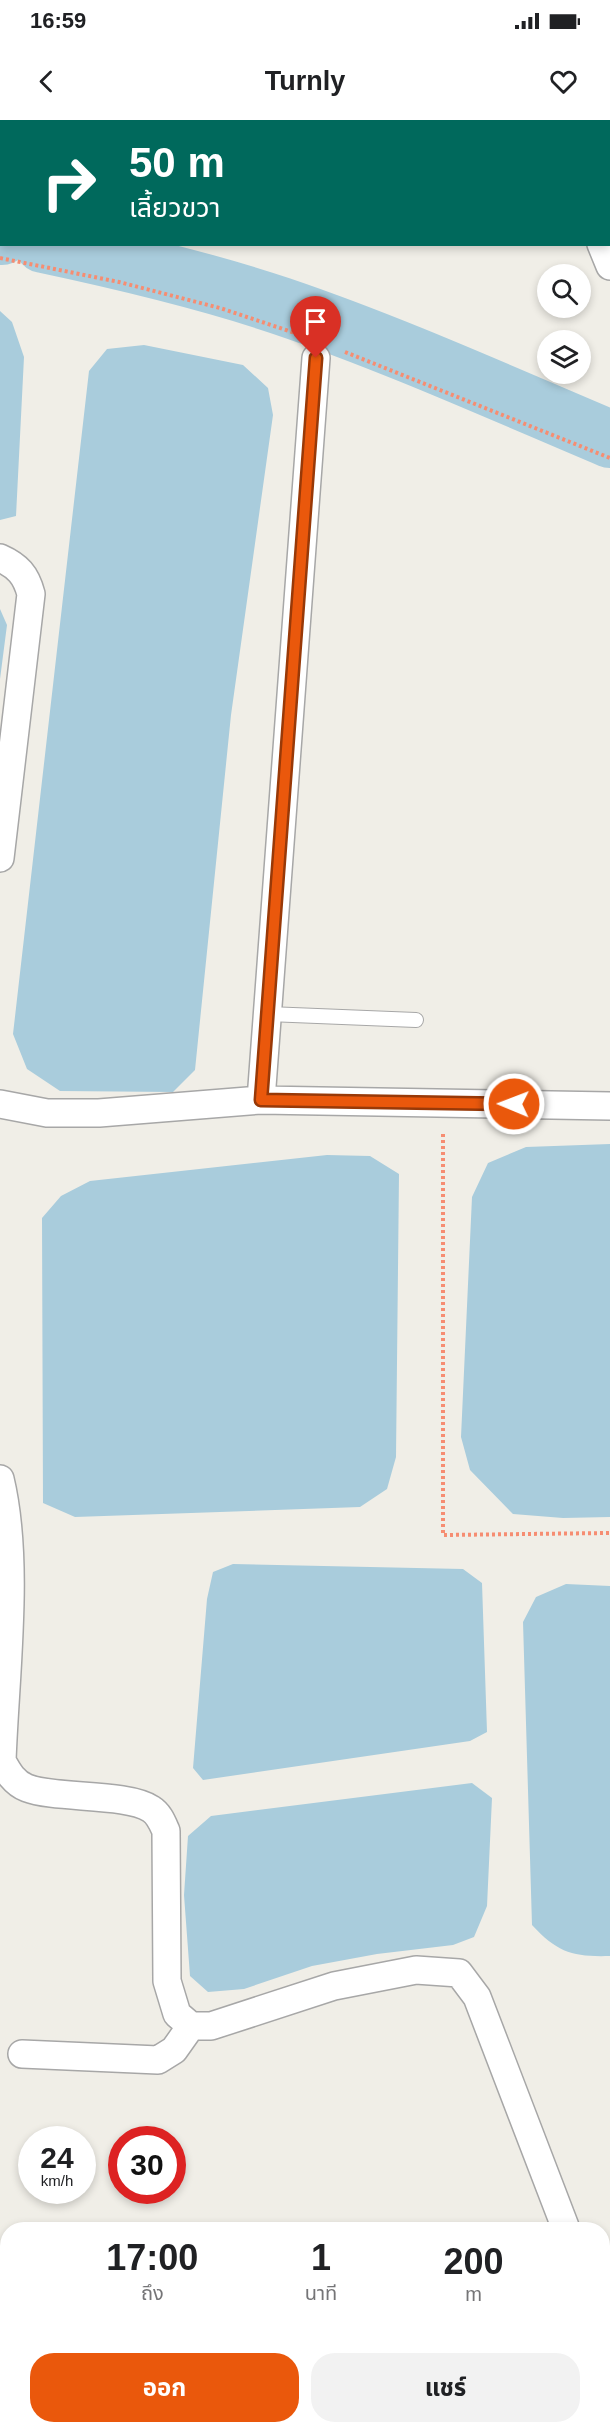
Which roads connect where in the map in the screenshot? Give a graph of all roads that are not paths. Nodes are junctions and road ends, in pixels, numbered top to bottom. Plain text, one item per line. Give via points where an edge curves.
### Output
1 (602, 246) edge
2 (610, 267) edge
3 (316, 358) dead end
4 (0, 558) edge
5 (0, 858) edge
6 (268, 1014) junction
7 (416, 1020) dead end
8 (261, 1100) junction
9 (0, 1104) edge
10 (610, 1106) edge
11 (0, 1479) edge
12 (1, 1761) edge
13 (191, 2026) junction
14 (22, 2054) dead end
15 (563, 2222) edge

1 - 2 street
3 - 6 street
4 - 5 street via 14,564 27,578 31,594
6 - 7 lane
6 - 8 street
8 - 9 street via 99,1113 47,1113
8 - 10 street
11 - 12 street via 9,1571
12 - 13 street via 11,1777 26,1788 133,1803 150,1807 161,1818 166,1832 167,1981 177,2014
13 - 14 street via 174,2050 158,2060
13 - 15 street via 212,2026 334,1986 416,1970 459,1973 477,1997

